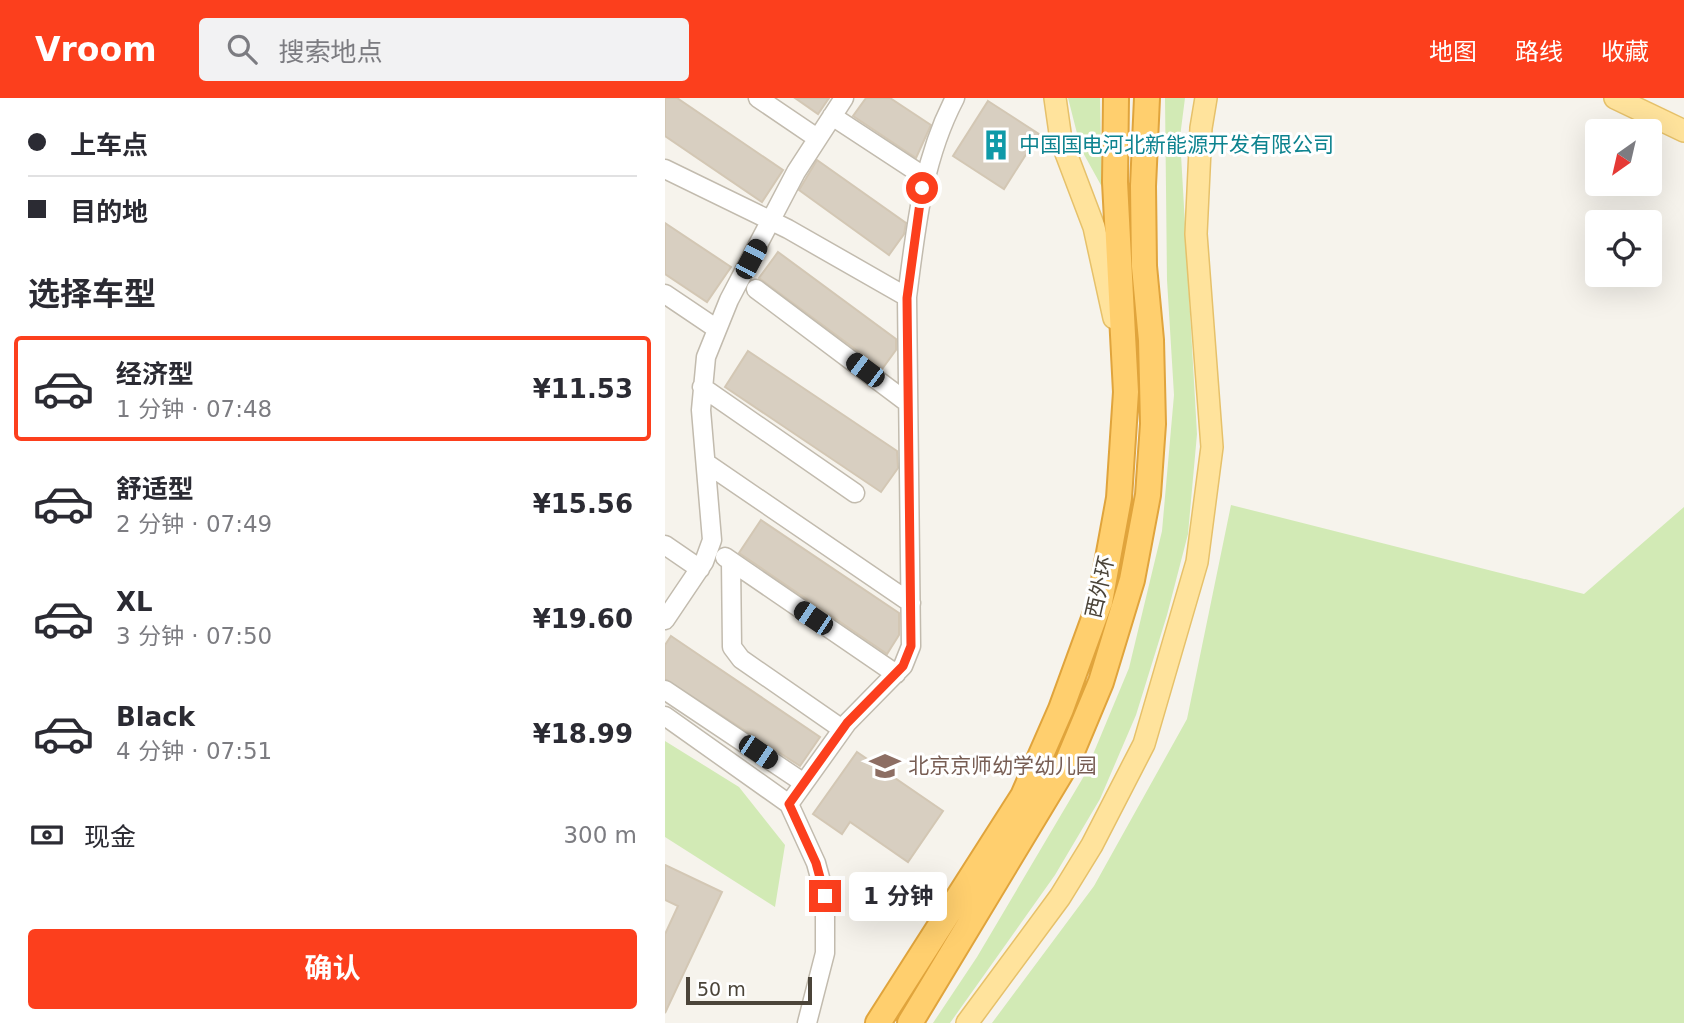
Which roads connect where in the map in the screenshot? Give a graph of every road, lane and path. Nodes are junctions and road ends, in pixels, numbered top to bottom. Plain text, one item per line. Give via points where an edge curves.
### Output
1 (758, 98) edge
2 (844, 98) edge
3 (955, 98) edge
4 (1055, 98) edge
5 (1115, 98) edge
6 (1147, 98) edge
7 (1206, 98) edge
8 (1615, 98) edge
9 (832, 116) junction
10 (1684, 131) edge
11 (817, 138) junction
12 (665, 169) edge
13 (925, 177) junction
14 (771, 221) junction
15 (757, 289) dead end
16 (665, 294) edge
17 (907, 298) junction
18 (717, 329) junction
19 (702, 387) junction
20 (908, 403) junction
21 (1125, 406) junction
22 (706, 463) junction
23 (855, 493) dead end
24 (665, 545) edge
25 (711, 547) junction
26 (731, 561) junction
27 (700, 569) junction
28 (911, 603) junction
29 (665, 620) edge
30 (895, 674) junction
31 (665, 690) edge
32 (665, 716) edge
33 (842, 729) junction
34 (804, 783) junction
35 (789, 804) junction
36 (807, 1023) edge
37 (878, 1023) edge
38 (910, 1023) edge
39 (967, 1023) edge

1 - 11 street
2 - 9 street
3 - 13 street via 938,131
4 - 21 main road via 1061,140 1094,227 1114,317
5 - 21 highway, 西外环
6 - 38 highway, 西外环 via 1144,266 1153,424 1147,495 1132,580 1101,682 1068,761
7 - 39 main road via 1196,234 1212,447 1197,562 1144,744 1066,887
8 - 10 main road
9 - 11 street
9 - 13 street
11 - 14 street
12 - 14 street
13 - 17 street
14 - 17 street
14 - 18 street
15 - 20 street
16 - 18 street
17 - 20 street
18 - 19 street via 706,357
19 - 22 street
19 - 23 street
20 - 28 street
21 - 37 highway, 西外环 via 1119,498 1100,602 1061,709 1023,796
22 - 25 street
22 - 28 street
24 - 27 street
25 - 26 street
25 - 27 street
26 - 30 street
26 - 33 street via 732,648 741,659
27 - 29 street
28 - 30 street via 911,646
30 - 33 street
31 - 34 street
32 - 35 street
33 - 34 street
34 - 35 street
35 - 36 street via 816,863 825,896 825,953

